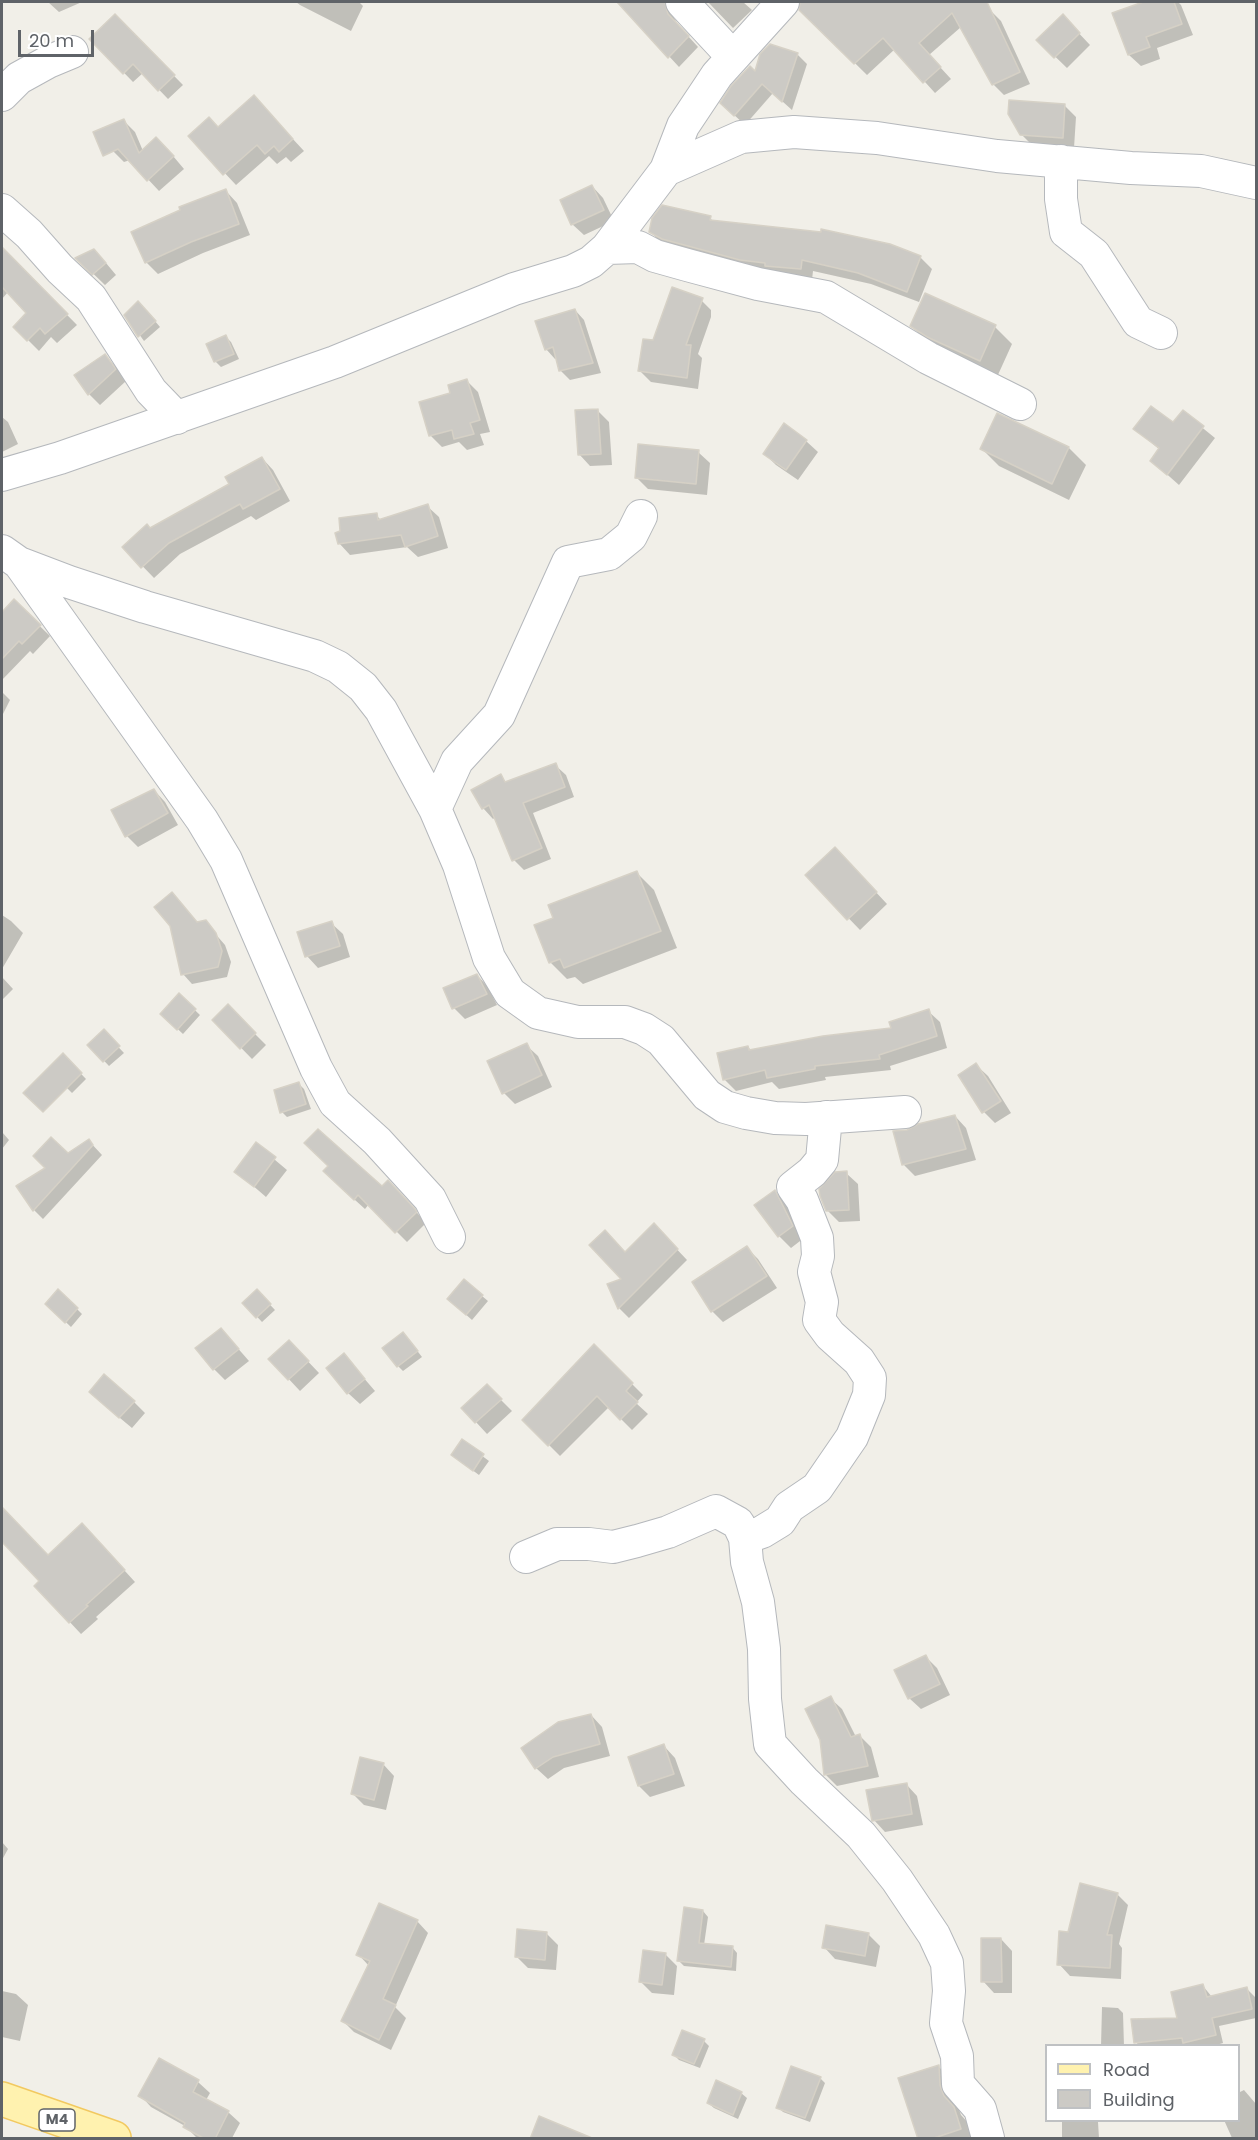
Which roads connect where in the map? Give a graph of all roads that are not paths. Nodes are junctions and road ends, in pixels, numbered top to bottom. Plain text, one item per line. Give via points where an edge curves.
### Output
1 (682, 2) edge
2 (783, 2) edge
3 (72, 52) dead end
4 (733, 57) junction
5 (2, 95) edge
6 (1062, 161) junction
7 (666, 170) junction
8 (1257, 183) edge
9 (2, 210) edge
10 (607, 248) junction
11 (1161, 333) dead end
12 (1020, 404) dead end
13 (177, 418) junction
14 (2, 475) edge
15 (641, 516) dead end
16 (10, 557) edge
17 (435, 809) junction
18 (905, 1112) dead end
19 (826, 1117) junction
20 (449, 1237) dead end
21 (745, 1538) junction
22 (526, 1557) dead end
23 (2, 2100) edge
24 (114, 2139) edge
25 (988, 2139) edge

1 - 4 street
2 - 4 street
3 - 5 street via 19,78
4 - 7 street via 683,126
6 - 7 street via 794,132 741,137
6 - 8 street via 1201,171
6 - 11 street via 1061,199 1066,232 1094,254 1138,322
7 - 10 street
9 - 13 street via 91,298 151,391
10 - 12 street via 638,247 656,256 758,284 826,297 928,358
10 - 13 street via 573,271 514,289 335,362
13 - 14 street
15 - 17 street via 631,536 609,554 568,562 499,715 458,761
16 - 17 street via 69,582 315,656 338,667 363,687 381,710
16 - 20 street via 202,820 226,860 316,1068 335,1103 377,1141 430,1199
17 - 19 street via 459,865 489,958 510,993 538,1013 578,1022 625,1022 645,1029 662,1040 706,1095 725,1107 775,1118
18 - 19 street
19 - 21 street via 822,1160 793,1187 817,1238 814,1272 822,1302 819,1320 859,1361 870,1378 869,1395 852,1437 817,1488 789,1507 780,1521
21 - 22 street via 738,1523 717,1510 668,1533 613,1547 556,1544
21 - 25 street via 764,1649 770,1744 861,1835 933,1935 947,1963 946,2023 957,2056 958,2084 980,2109
23 - 24 main road, M4

